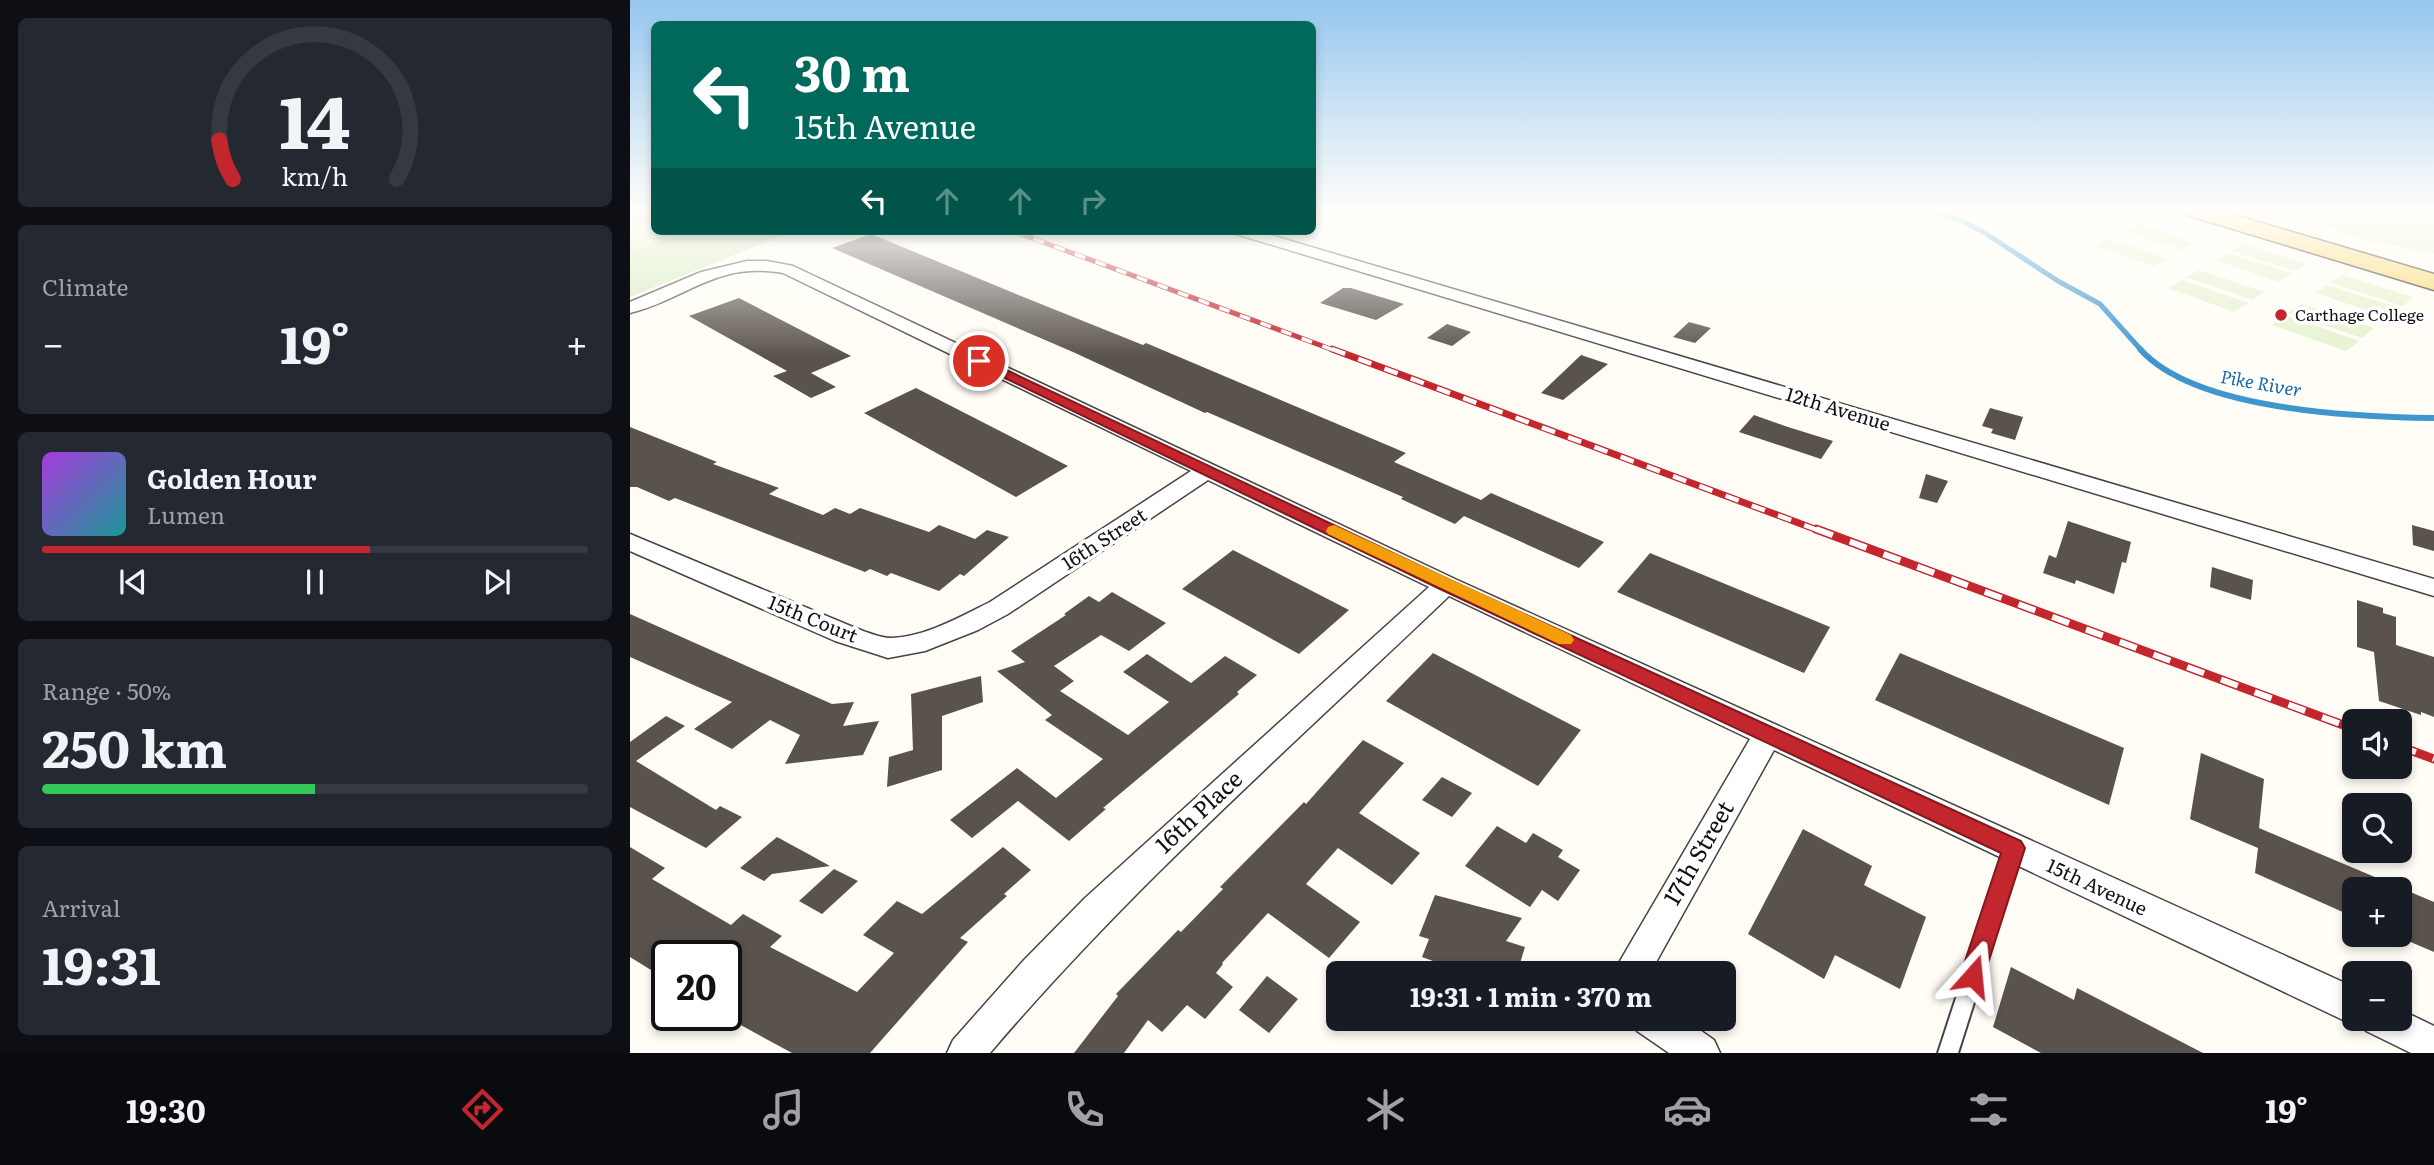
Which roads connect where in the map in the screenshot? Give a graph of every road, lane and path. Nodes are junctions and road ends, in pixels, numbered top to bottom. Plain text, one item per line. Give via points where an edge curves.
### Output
1 (1335, 259) edge
2 (2359, 259) edge
3 (2394, 259) edge
4 (2434, 271) edge
5 (2434, 282) edge
6 (630, 308) edge
7 (1208, 470) junction
8 (630, 542) edge
9 (1446, 585) junction
10 (2434, 588) edge
11 (999, 608) joint
12 (1768, 734) junction
13 (2014, 848) junction
14 (1638, 961) edge
15 (2342, 1000) edge
16 (1669, 1031) edge
17 (2403, 1031) edge
18 (2433, 1047) edge
19 (966, 1053) edge
20 (1700, 1053) edge
21 (1948, 1053) edge

1 - 10 street, 12th Avenue
2 - 5 main road
3 - 4 main road
6 - 7 street, 15th Avenue via 734,268 761,265 787,269
7 - 9 street, 15th Avenue
7 - 11 street, 16th Street
8 - 11 street, 15th Court via 888,648 916,645
9 - 12 street, 15th Avenue
9 - 19 street, 16th Place via 1097,909
12 - 13 street, 15th Avenue
12 - 14 street, 17th Street
13 - 15 street, 15th Avenue
13 - 21 lane
16 - 20 street
17 - 18 street

